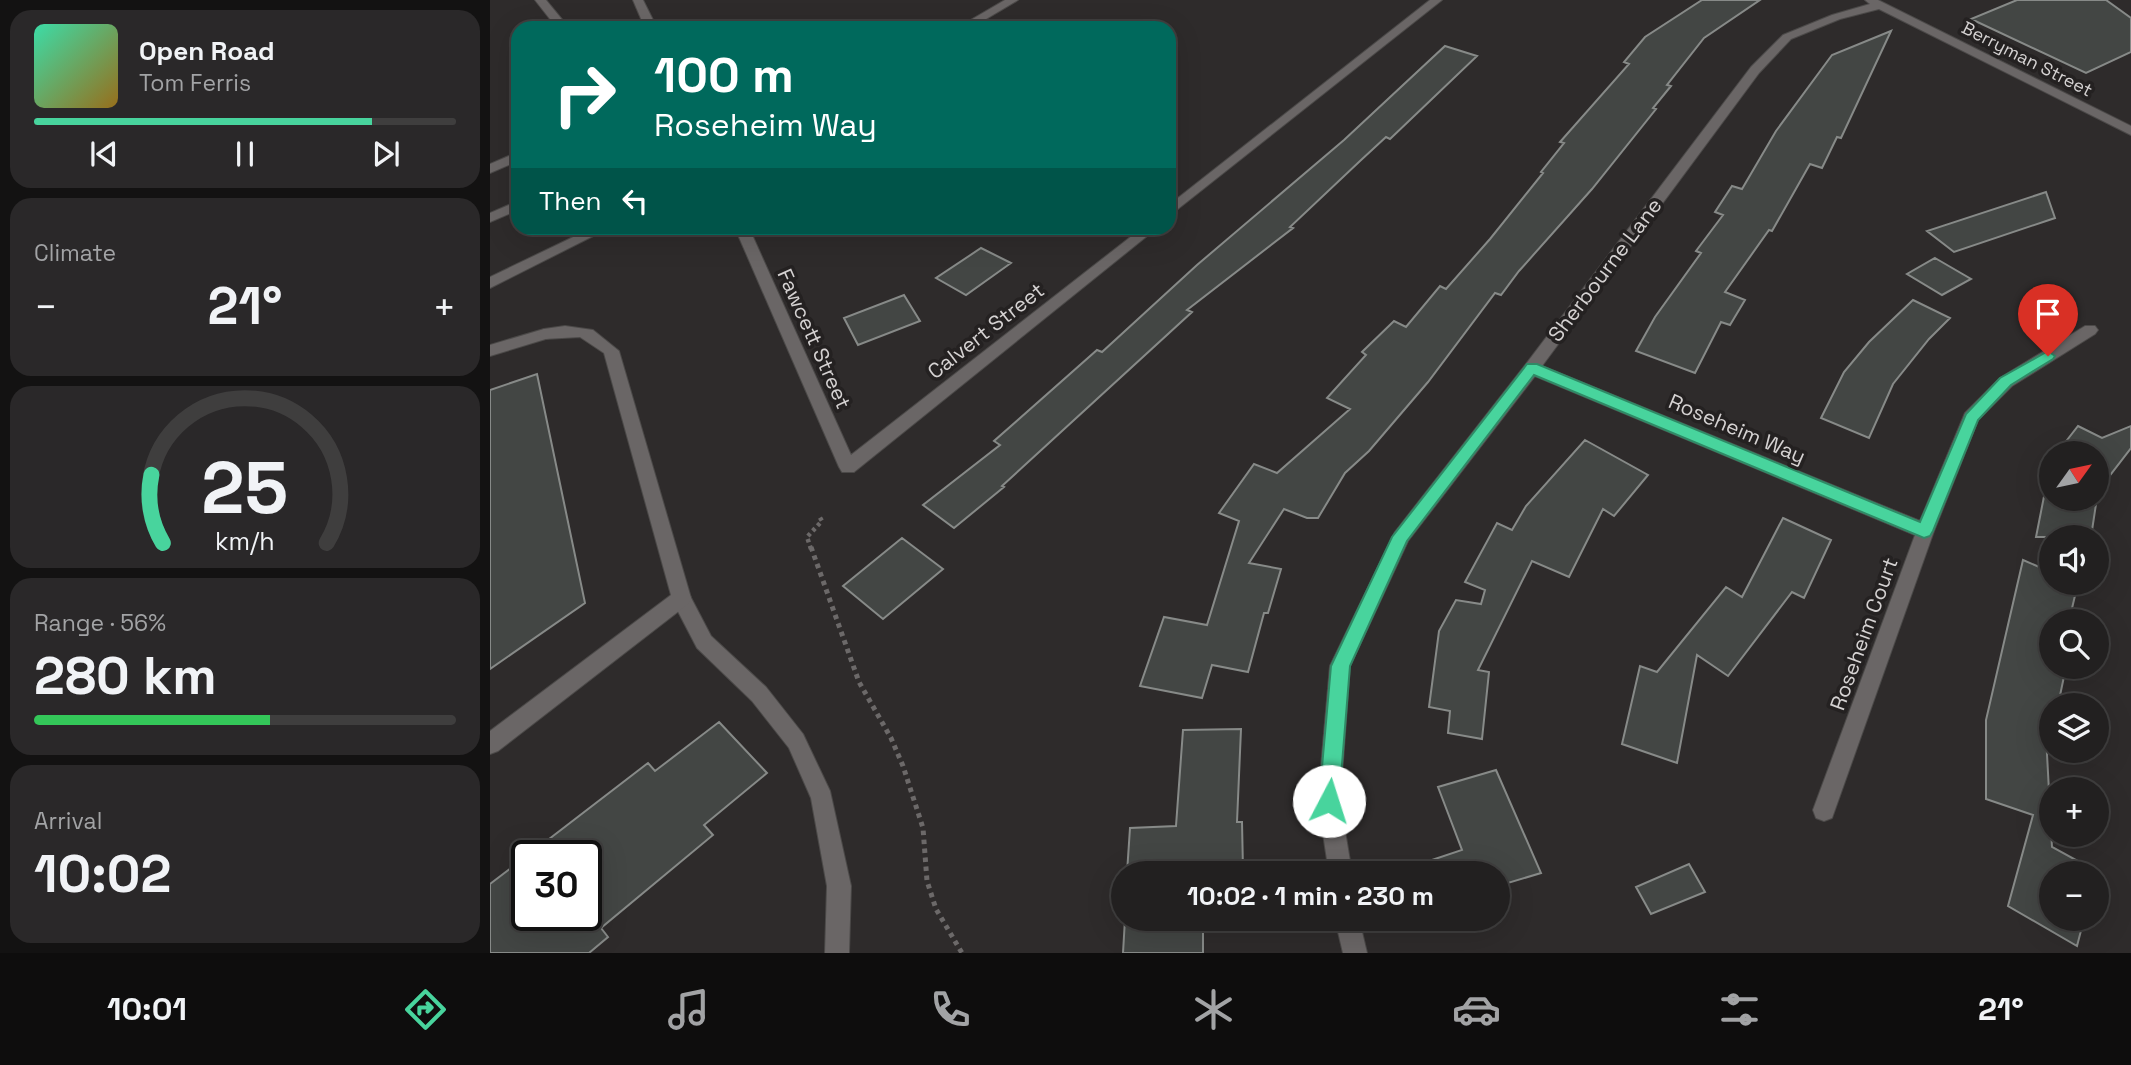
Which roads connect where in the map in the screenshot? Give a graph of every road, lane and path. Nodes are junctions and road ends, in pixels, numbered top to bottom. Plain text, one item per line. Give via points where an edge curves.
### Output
1 (540, 0) edge
2 (638, 0) edge
3 (1013, 0) edge
4 (1437, 0) edge
5 (1874, 2) edge
6 (557, 21) edge
7 (648, 21) edge
8 (976, 21) edge
9 (2131, 131) edge
10 (511, 159) edge
11 (490, 169) edge
12 (1176, 206) edge
13 (511, 208) edge
14 (490, 218) edge
15 (588, 235) edge
16 (744, 235) edge
17 (1141, 235) edge
18 (490, 283) edge
19 (2090, 330) dead end
20 (490, 351) edge
21 (1532, 368) junction
22 (848, 467) joint
23 (819, 516) dead end
24 (1924, 531) junction
25 (681, 598) junction
26 (490, 744) edge
27 (1824, 810) dead end
28 (1338, 861) edge
29 (1350, 931) edge
30 (837, 953) edge
31 (961, 953) edge
32 (1355, 953) edge

1 - 6 street
2 - 7 street
3 - 8 street
4 - 12 street
5 - 9 street, Berryman Street
5 - 21 street, Sherbourne Lane via 1787,37 1755,70
10 - 11 street
13 - 14 street
15 - 18 street
16 - 22 street, Fawcett Street
17 - 22 street, Calvert Street
19 - 24 street, Roseheim Court via 2006,382 1971,418
20 - 25 street via 572,330 595,336 611,351
21 - 24 street, Roseheim Way
21 - 28 street, Sherbourne Lane via 1401,537 1340,666 1329,801
23 - 31 path via 822,521 807,537 856,675 903,766 923,828 927,881 936,909
24 - 27 street, Roseheim Court
25 - 26 street
25 - 30 street via 704,642 759,694 796,741 822,798 839,886
29 - 32 street

